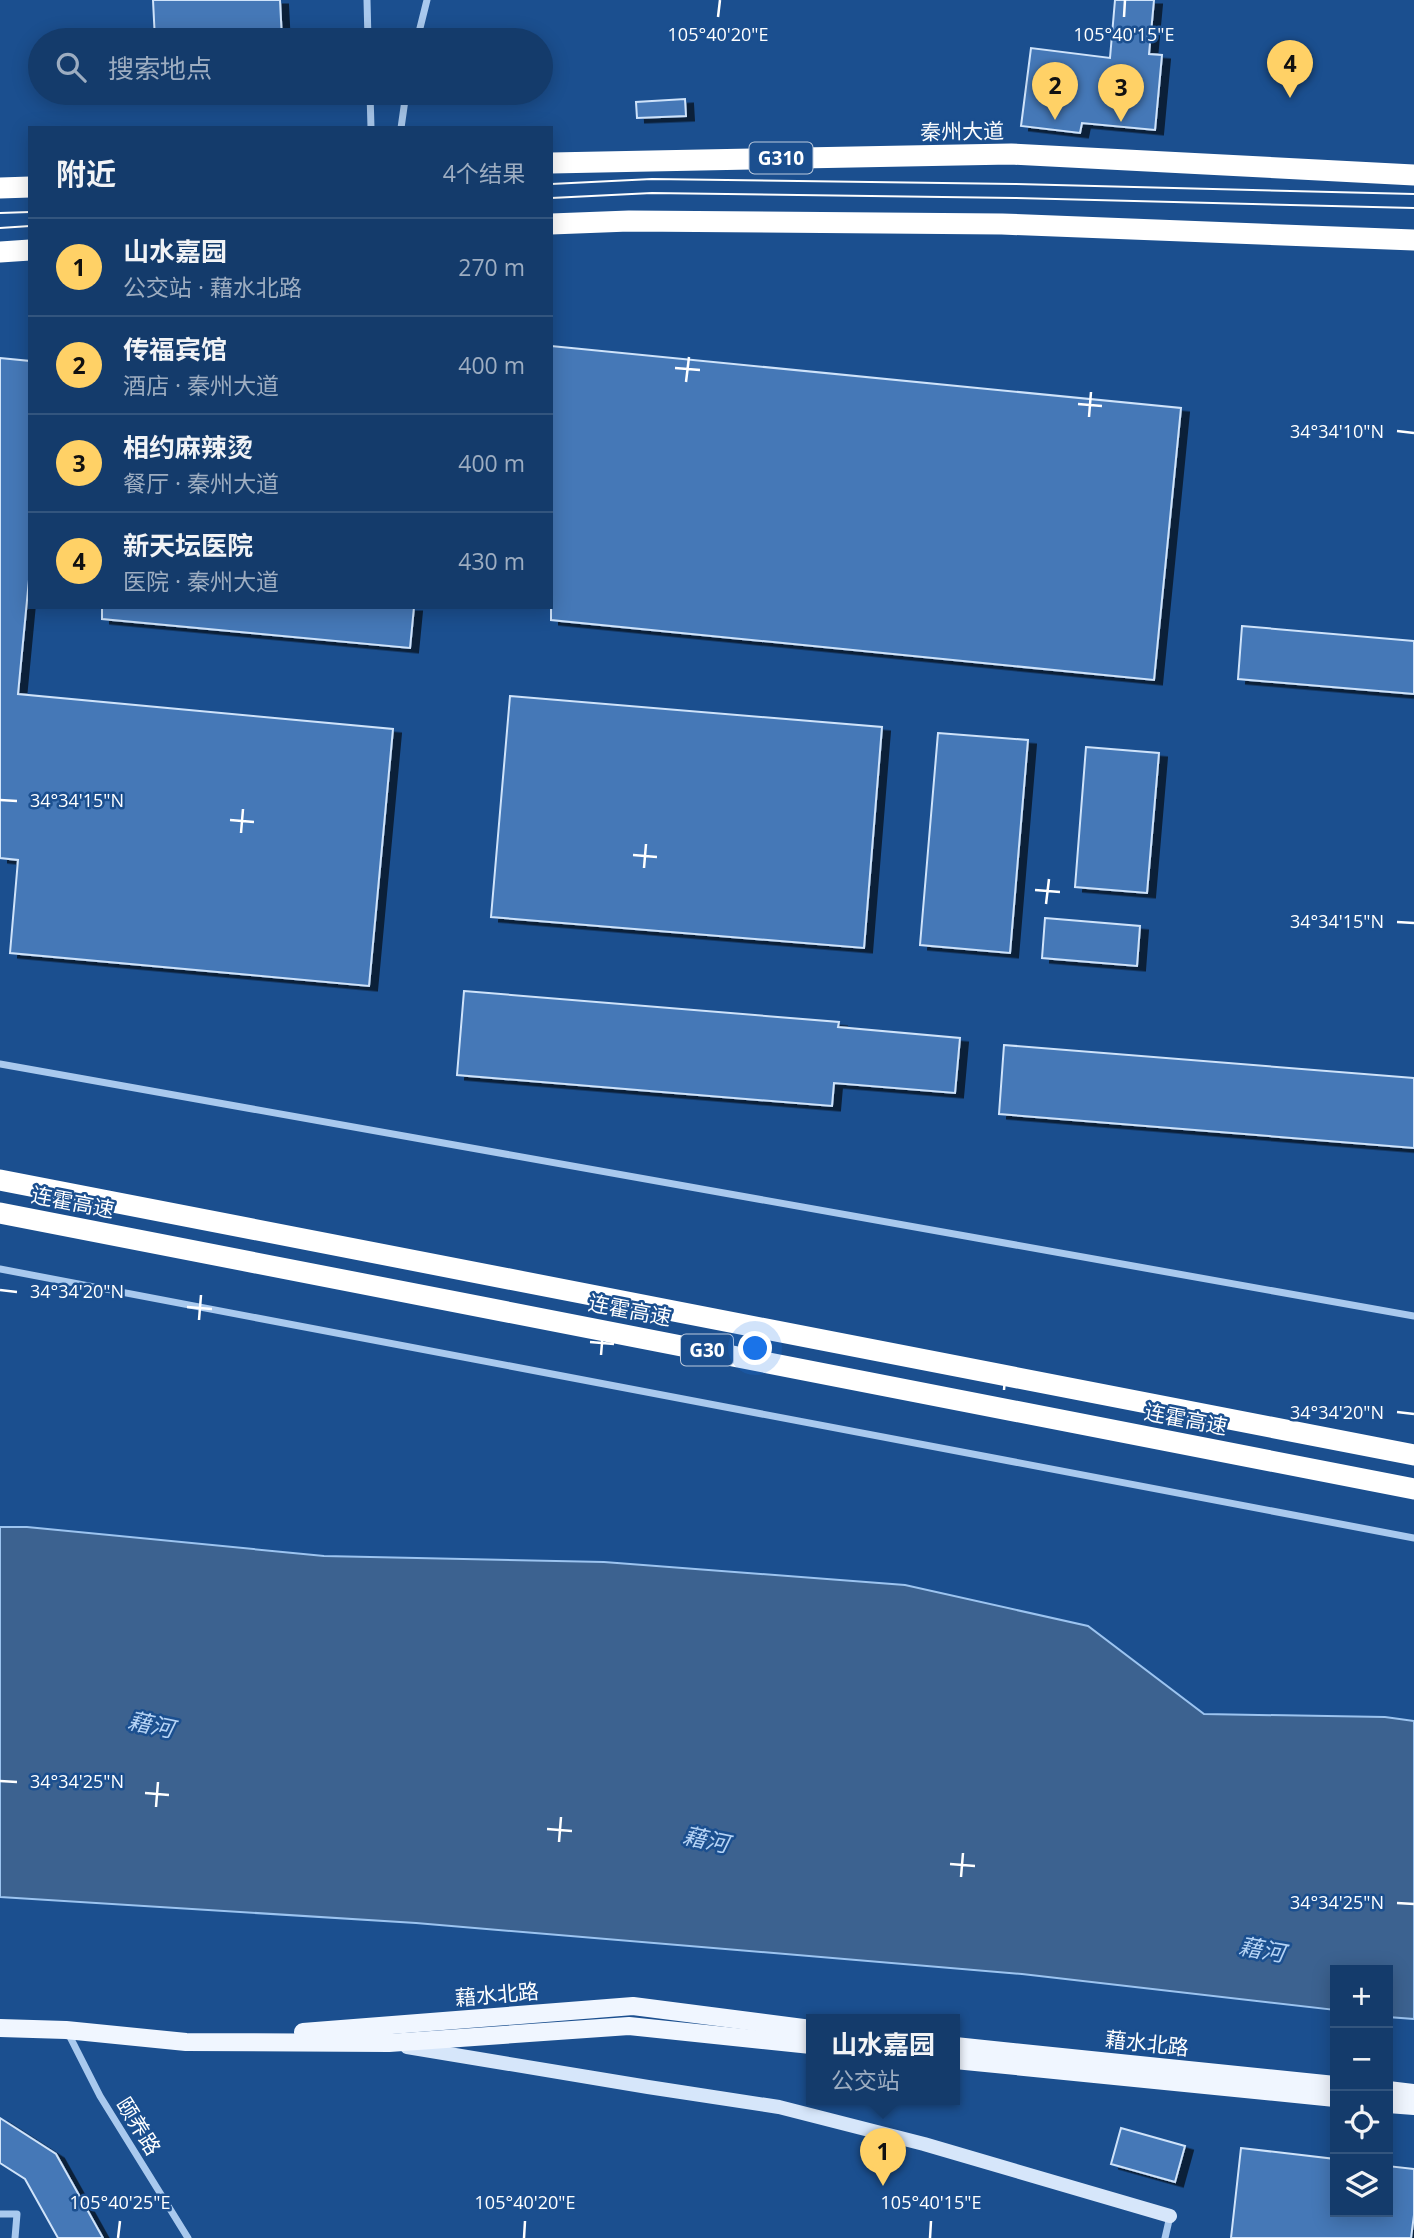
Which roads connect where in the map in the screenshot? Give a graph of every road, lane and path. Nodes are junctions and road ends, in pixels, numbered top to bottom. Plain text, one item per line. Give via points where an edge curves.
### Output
1 (367, 0) edge
2 (427, 0) edge
3 (368, 28) edge
4 (420, 28) edge
5 (370, 105) edge
6 (404, 105) edge
7 (371, 126) edge
8 (401, 126) edge
9 (553, 163) edge
10 (1414, 175) edge
11 (28, 187) edge
12 (0, 188) edge
13 (553, 224) edge
14 (1414, 240) edge
15 (28, 250) edge
16 (0, 252) edge
17 (0, 1064) edge
18 (0, 1180) edge
19 (0, 1213) edge
20 (0, 1269) edge
21 (1414, 1316) edge
22 (1414, 1455) edge
23 (1414, 1489) edge
24 (1414, 1538) edge
25 (0, 2028) edge
26 (806, 2028) edge
27 (66, 2030) junction
28 (186, 2042) junction
29 (388, 2043) junction
30 (806, 2044) edge
31 (960, 2047) edge
32 (960, 2060) edge
33 (1330, 2084) edge
34 (1393, 2091) edge
35 (1414, 2093) edge
36 (1330, 2098) edge
37 (1393, 2104) edge
38 (1414, 2106) edge
39 (0, 2214) edge
40 (1170, 2216) joint
41 (15, 2238) edge
42 (188, 2238) edge
43 (1165, 2238) edge

1 - 3 street
2 - 4 street
5 - 7 street
6 - 8 street
9 - 10 highway, 秦州大道 / G310 via 1011,154
11 - 12 highway
13 - 14 highway via 1002,224
15 - 16 highway
17 - 21 street
18 - 22 highway, 连霍高速 / G30
19 - 23 highway, 连霍高速 / G30
20 - 24 street
25 - 27 main road, 藉水北路
26 - 28 main road, 藉水北路 via 632,2006
27 - 28 main road, 藉水北路
27 - 42 street, 颐养路 via 100,2096
28 - 29 main road, 藉水北路
29 - 30 main road, 藉水北路 via 629,2026
29 - 40 street via 779,2107
31 - 33 main road, 藉水北路
32 - 36 main road, 藉水北路
34 - 35 main road
37 - 38 main road
39 - 41 street via 17,2214
40 - 43 street

